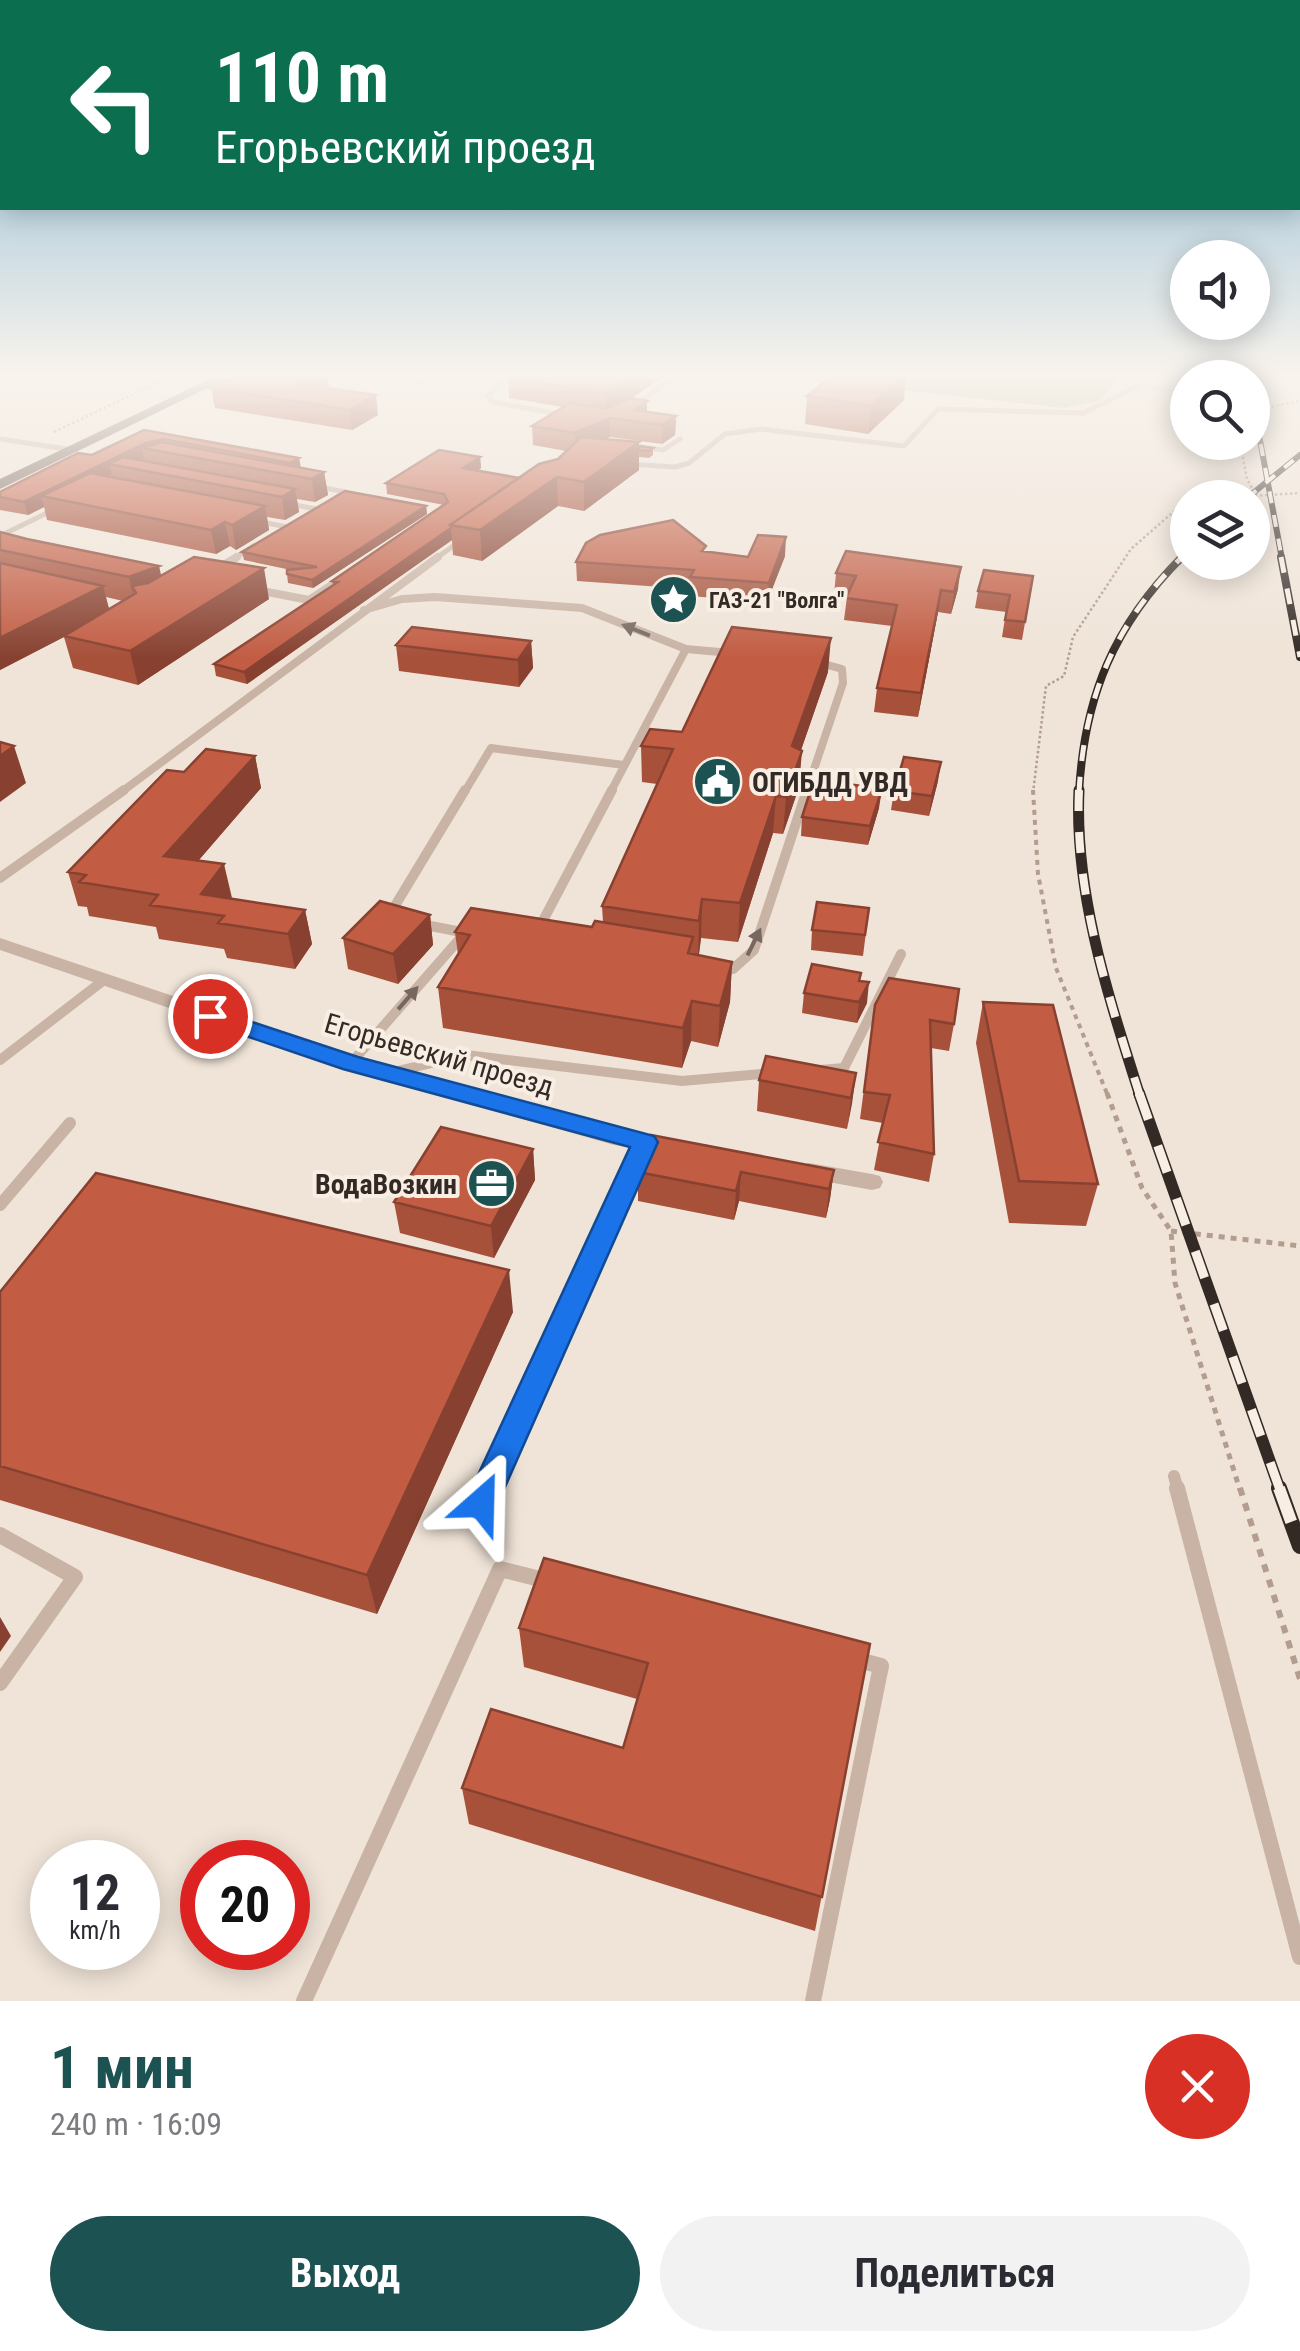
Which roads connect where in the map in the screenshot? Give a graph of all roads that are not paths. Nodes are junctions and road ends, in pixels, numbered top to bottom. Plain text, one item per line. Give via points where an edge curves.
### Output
1 (29, 471) edge
2 (297, 483) edge
3 (0, 485) edge
4 (344, 492) junction
5 (361, 496) edge
6 (278, 502) edge
7 (63, 505) edge
8 (316, 509) junction
9 (248, 519) edge
10 (287, 527) junction
11 (474, 532) edge
12 (0, 536) edge
13 (353, 570) edge
14 (202, 578) edge
15 (255, 589) edge
16 (364, 610) junction
17 (344, 625) junction
18 (357, 627) dead end
19 (686, 650) junction
20 (739, 654) edge
21 (810, 661) edge
22 (624, 765) junction
23 (0, 878) edge
24 (551, 943) edge
25 (0, 944) edge
26 (901, 954) dead end
27 (716, 969) edge
28 (104, 980) junction
29 (0, 1060) edge
30 (351, 1063) junction
31 (808, 1071) edge
32 (790, 1072) edge
33 (388, 1073) junction
34 (70, 1123) dead end
35 (646, 1142) junction
36 (701, 1152) edge
37 (793, 1168) edge
38 (872, 1182) dead end
39 (0, 1205) edge
40 (1174, 1476) dead end
41 (481, 1503) dead end
42 (0, 1536) edge
43 (557, 1584) edge
44 (843, 1656) edge
45 (0, 1683) edge
46 (1300, 1957) edge
47 (304, 2001) edge
48 (813, 2001) edge

1 - 3 main road
2 - 4 lane
4 - 5 lane
4 - 8 lane
6 - 8 lane
7 - 12 lane
8 - 10 lane
9 - 10 lane
10 - 14 lane
11 - 16 lane
13 - 15 lane via 308,600
16 - 17 lane
19 -> 16 lane via 582,608 435,597
17 - 18 lane
17 - 23 lane
19 - 20 lane
19 - 22 lane
27 -> 21 lane via 733,969 754,950 843,682 842,669
22 - 24 lane via 533,939
30 -> 22 lane via 470,933 388,918 491,748
25 - 28 street, Егорьевский проезд
26 - 31 lane via 844,1068
28 - 29 lane
28 - 30 street, Егорьевский проезд
30 - 33 street, Егорьевский проезд
32 - 33 lane via 682,1080 466,1055
33 - 35 street, Егорьевский проезд
34 - 39 lane
35 - 36 street, Егорьевский проезд
35 - 41 lane
37 - 38 street
40 - 46 lane
42 - 45 lane via 74,1576
43 - 47 lane via 500,1569
44 - 48 lane via 881,1666

